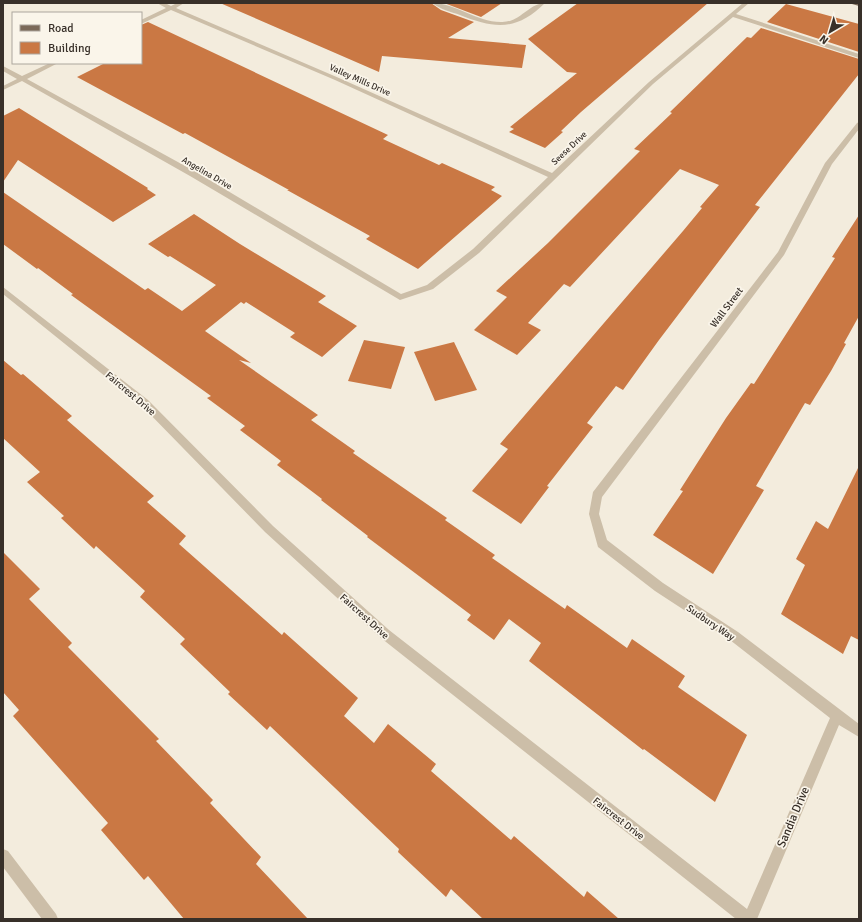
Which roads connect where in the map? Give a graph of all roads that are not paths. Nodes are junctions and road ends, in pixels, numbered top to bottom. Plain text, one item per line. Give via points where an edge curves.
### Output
1 (160, 3) edge
2 (181, 3) edge
3 (435, 3) edge
4 (542, 3) edge
5 (746, 3) edge
6 (854, 3) edge
7 (859, 4) edge
8 (171, 8) junction
9 (732, 15) junction
10 (142, 22) edge
11 (859, 56) edge
12 (53, 64) edge
13 (3, 68) edge
14 (22, 79) junction
15 (3, 88) edge
16 (859, 124) edge
17 (553, 176) junction
18 (3, 290) edge
19 (400, 297) joint
20 (597, 495) joint
21 (836, 716) junction
22 (859, 731) edge
23 (3, 856) edge
24 (51, 919) edge
25 (749, 919) edge

1 - 8 street, Valley Mills Drive
2 - 8 street
3 - 4 street via 501,24 514,22
5 - 9 street, Seese Drive
6 - 7 main road
8 - 10 street
8 - 17 street, Valley Mills Drive
9 - 11 street
9 - 17 street, Seese Drive via 651,84
12 - 14 street
13 - 14 street, Angelina Drive
14 - 15 street
14 - 19 street, Angelina Drive via 193,174
16 - 20 street, Wall Street via 829,162 781,253
17 - 19 street, Seese Drive via 476,251 430,287
18 - 25 street, Faircrest Drive via 146,403 269,529 385,634
20 - 21 street, Sudbury Way via 594,514 602,543 659,587 734,636
21 - 22 street, Sudbury Way
21 - 25 street, Sandia Drive
23 - 24 street

